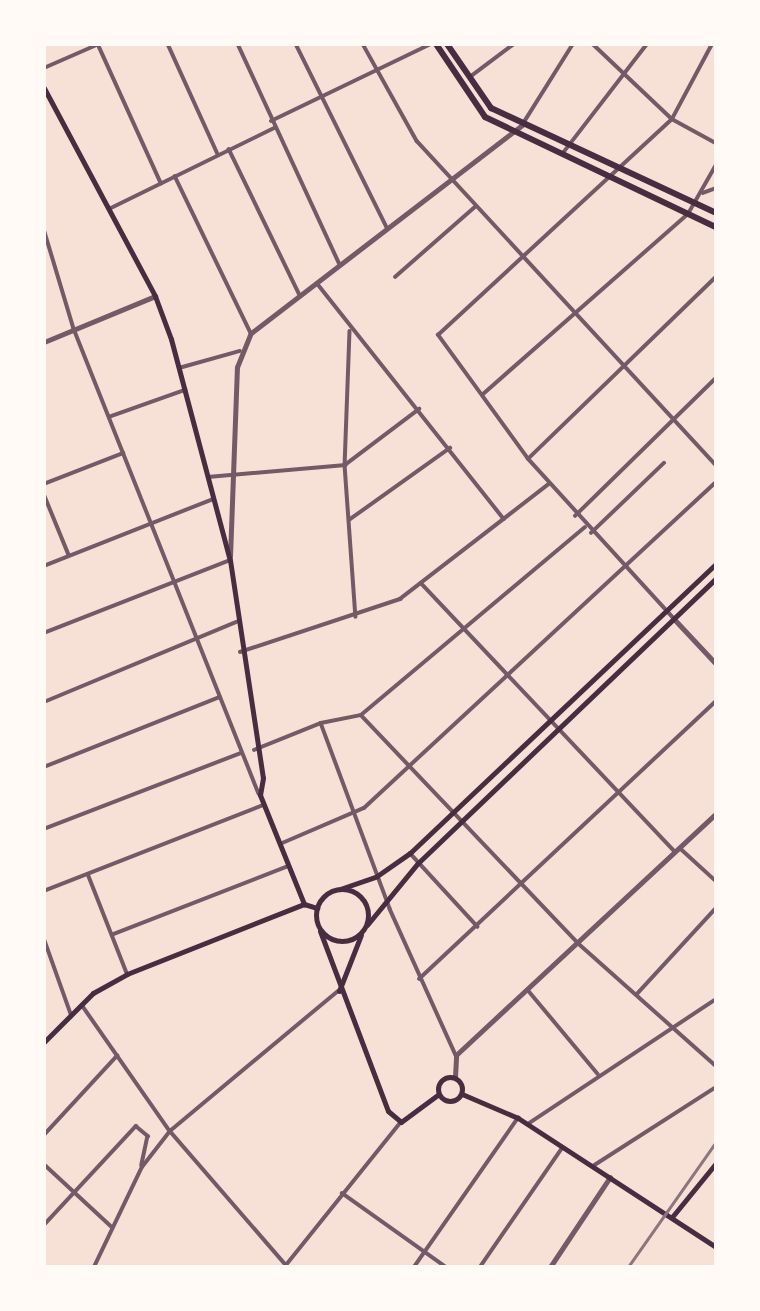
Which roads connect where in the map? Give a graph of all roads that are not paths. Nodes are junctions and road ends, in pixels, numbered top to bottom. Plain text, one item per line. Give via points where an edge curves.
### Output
1 (98, 44) edge
2 (167, 44) edge
3 (237, 44) edge
4 (296, 44) edge
5 (363, 44) edge
6 (434, 44) edge
7 (447, 44) edge
8 (514, 44) edge
9 (573, 44) edge
10 (593, 44) edge
11 (647, 44) edge
12 (712, 44) edge
13 (44, 68) edge
14 (375, 68) junction
15 (468, 79) junction
16 (626, 79) junction
17 (44, 88) edge
18 (321, 96) junction
19 (672, 119) junction
20 (271, 121) junction
21 (523, 124) junction
22 (274, 128) junction
23 (512, 130) junction
24 (716, 143) edge
25 (570, 144) junction
26 (229, 149) junction
27 (218, 154) junction
28 (562, 154) junction
29 (716, 165) edge
30 (623, 170) junction
31 (174, 176) junction
32 (451, 178) junction
33 (614, 179) junction
34 (161, 183) junction
35 (716, 188) edge
36 (701, 194) junction
37 (695, 204) junction
38 (475, 207) junction
39 (109, 209) junction
40 (716, 213) edge
41 (688, 214) junction
42 (388, 227) junction
43 (716, 227) edge
44 (44, 229) edge
45 (525, 260) junction
46 (340, 265) junction
47 (395, 277) dead end
48 (716, 277) edge
49 (317, 283) junction
50 (155, 296) junction
51 (300, 296) junction
52 (577, 313) junction
53 (74, 329) junction
54 (350, 329) junction
55 (251, 333) junction
56 (44, 342) edge
57 (240, 351) junction
58 (179, 368) junction
59 (624, 368) junction
60 (716, 378) edge
61 (185, 390) junction
62 (482, 395) junction
63 (420, 409) junction
64 (109, 417) junction
65 (674, 421) junction
66 (450, 448) junction
67 (123, 453) junction
68 (528, 459) junction
69 (664, 463) dead end
70 (345, 465) junction
71 (716, 465) edge
72 (231, 476) junction
73 (206, 477) junction
74 (716, 482) edge
75 (44, 484) edge
76 (549, 484) junction
77 (44, 494) edge
78 (211, 500) junction
79 (575, 516) junction
80 (504, 519) junction
81 (349, 520) junction
82 (150, 524) junction
83 (585, 527) junction
84 (591, 533) junction
85 (69, 555) junction
86 (230, 560) junction
87 (716, 564) edge
88 (44, 566) edge
89 (624, 568) junction
90 (716, 578) edge
91 (176, 583) junction
92 (421, 583) junction
93 (666, 611) junction
94 (356, 618) junction
95 (673, 618) junction
96 (236, 622) junction
97 (460, 626) junction
98 (44, 633) edge
99 (195, 638) junction
100 (240, 652) junction
101 (716, 664) edge
102 (508, 677) junction
103 (220, 697) junction
104 (716, 701) edge
105 (44, 702) edge
106 (361, 715) junction
107 (549, 721) junction
108 (321, 723) junction
109 (556, 730) junction
110 (254, 750) junction
111 (242, 752) junction
112 (44, 767) edge
113 (411, 768) junction
114 (619, 793) junction
115 (260, 795) junction
116 (264, 805) junction
117 (454, 812) junction
118 (716, 813) edge
119 (353, 814) junction
120 (462, 820) junction
121 (44, 830) edge
122 (280, 844) junction
123 (678, 850) junction
124 (410, 853) junction
125 (418, 863) junction
126 (289, 866) junction
127 (88, 874) junction
128 (377, 876) junction
129 (716, 881) edge
130 (522, 885) junction
131 (340, 889) junction
132 (44, 891) edge
133 (386, 897) junction
134 (304, 904) junction
135 (317, 908) junction
136 (716, 908) edge
137 (367, 925) junction
138 (478, 927) junction
139 (320, 931) junction
140 (362, 933) junction
141 (114, 934) junction
142 (44, 939) edge
143 (578, 943) junction
144 (127, 974) junction
145 (419, 979) junction
146 (528, 990) junction
147 (339, 991) junction
148 (637, 994) junction
149 (716, 999) edge
150 (82, 1005) junction
151 (71, 1014) junction
152 (674, 1027) junction
153 (44, 1042) edge
154 (456, 1055) junction
155 (117, 1056) junction
156 (716, 1066) edge
157 (598, 1074) junction
158 (455, 1077) junction
159 (716, 1087) edge
160 (439, 1094) junction
161 (462, 1094) junction
162 (518, 1118) junction
163 (401, 1122) junction
164 (528, 1124) junction
165 (170, 1131) junction
166 (44, 1135) edge
167 (563, 1147) junction
168 (716, 1163) edge
169 (44, 1164) edge
170 (593, 1166) junction
171 (142, 1167) junction
172 (610, 1177) junction
173 (75, 1192) junction
174 (342, 1193) junction
175 (672, 1217) junction
176 (44, 1225) edge
177 (112, 1227) junction
178 (716, 1247) edge
179 (425, 1252) junction
180 (287, 1266) edge
181 (94, 1267) edge
182 (414, 1267) edge
183 (446, 1267) edge
184 (480, 1267) edge
185 (550, 1267) edge

1 - 13 street
1 - 34 street
2 - 27 street
3 - 20 street
4 - 18 street
5 - 14 street
6 - 14 street
6 - 23 main road via 475,106
7 - 15 main road
8 - 15 street
9 - 21 street
10 - 16 street
11 - 16 street
12 - 19 street
14 - 18 street
14 - 32 street via 417,141
15 - 21 main road via 491,108
16 - 19 street
16 - 25 street
17 - 39 main road
18 - 20 street
18 - 42 street
19 - 24 street
19 - 30 street
20 - 22 street
21 - 23 street
21 - 25 main road
22 - 26 street
22 - 46 street
23 - 28 main road
23 - 32 street
25 - 28 street
25 - 30 main road
26 - 27 street
26 - 51 street
27 - 31 street
28 - 33 main road
29 - 36 street
30 - 33 street
30 - 37 main road
31 - 34 street
31 - 55 street
32 - 38 street
32 - 42 street
33 - 41 main road
33 - 45 street
34 - 39 street
35 - 36 street
36 - 37 street
37 - 40 main road
37 - 41 street
38 - 45 street
38 - 47 street
39 - 50 main road
41 - 43 main road
41 - 52 street
42 - 46 street
44 - 53 street
45 - 52 street
45 - 62 street via 438,335
46 - 49 street
48 - 59 street
49 - 51 street
49 - 54 street
50 - 53 street
50 - 58 main road
51 - 55 street
52 - 59 street
52 - 62 street
53 - 56 street
53 - 64 street
54 - 63 street
54 - 70 street
55 - 57 street
57 - 58 street
57 - 72 street
58 - 61 main road
59 - 65 street
59 - 68 street
60 - 65 street
61 - 64 street
61 - 73 main road
62 - 68 street
63 - 66 street
63 - 70 street
64 - 67 street
65 - 71 street
65 - 79 street
66 - 80 street
66 - 81 street
67 - 75 street
67 - 82 street
68 - 76 street
69 - 84 street
70 - 72 street
70 - 81 street
72 - 73 street
72 - 86 street
73 - 78 main road
74 - 89 street
76 - 79 street
76 - 80 street
77 - 85 street
78 - 82 street
78 - 86 main road
79 - 83 street
80 - 92 street
81 - 94 street
82 - 85 street
82 - 91 street
83 - 84 street
83 - 97 street
84 - 89 street
85 - 88 street
86 - 91 street
86 - 96 main road
87 - 93 main road
89 - 93 street
89 - 102 street
90 - 95 main road
91 - 98 street
91 - 99 street
92 - 94 street
92 - 97 street
93 - 95 street
93 - 107 main road
94 - 100 street
95 - 101 street
95 - 109 main road
96 - 99 street
96 - 100 main road
97 - 102 street
97 - 106 street
99 - 103 street
99 - 105 street
100 - 110 main road
102 - 107 street
102 - 113 street
103 - 111 street
103 - 112 street
104 - 114 street
106 - 108 street
106 - 113 street
107 - 109 street
107 - 117 main road
108 - 110 street
108 - 119 street
109 - 114 street
109 - 120 main road
110 - 115 main road via 263,778
111 - 115 street
111 - 121 street
113 - 117 street
113 - 119 street
114 - 123 street
114 - 130 street
115 - 116 main road
116 - 122 main road
116 - 127 street
117 - 120 street
117 - 124 main road
118 - 123 street
119 - 122 street
119 - 128 street
120 - 125 main road
120 - 130 street
122 - 126 main road
123 - 129 street
123 - 143 street
124 - 125 street
124 - 128 main road
125 - 133 main road
125 - 138 street
126 - 134 main road
126 - 141 street
127 - 132 street
127 - 141 street
128 - 131 main road
128 - 133 street
130 - 138 street
130 - 143 street
131 - 135 main road
131 - 137 main road via 363,900
133 - 137 main road
133 - 145 street
134 - 135 main road
134 - 144 main road
135 - 139 main road
136 - 148 street
137 - 140 main road
138 - 145 street
139 - 140 main road via 341,942
139 - 147 main road
140 - 147 main road
141 - 144 street
142 - 151 street
143 - 146 street
143 - 148 street
144 - 150 main road
145 - 154 street
146 - 154 street
146 - 157 street
147 - 163 main road via 388,1111
147 - 165 street
148 - 152 street
149 - 152 street
150 - 151 main road
150 - 155 street
151 - 153 main road
152 - 156 street
152 - 157 street
154 - 158 street
155 - 165 street
155 - 166 street
157 - 164 street
158 - 160 main road via 442,1080
158 - 161 main road
159 - 170 street
160 - 161 main road via 453,1101
160 - 163 main road
161 - 162 main road
162 - 164 main road
162 - 179 street
163 - 174 street
164 - 167 main road
165 - 171 street
165 - 180 street
167 - 170 main road
167 - 184 street
168 - 175 main road
169 - 173 street
170 - 172 main road
171 - 173 street via 148,1136 136,1126
171 - 177 street
172 - 175 main road
172 - 185 street
173 - 176 street
173 - 177 street
174 - 179 street
174 - 180 street
175 - 178 main road
177 - 181 street
179 - 182 street
179 - 183 street

